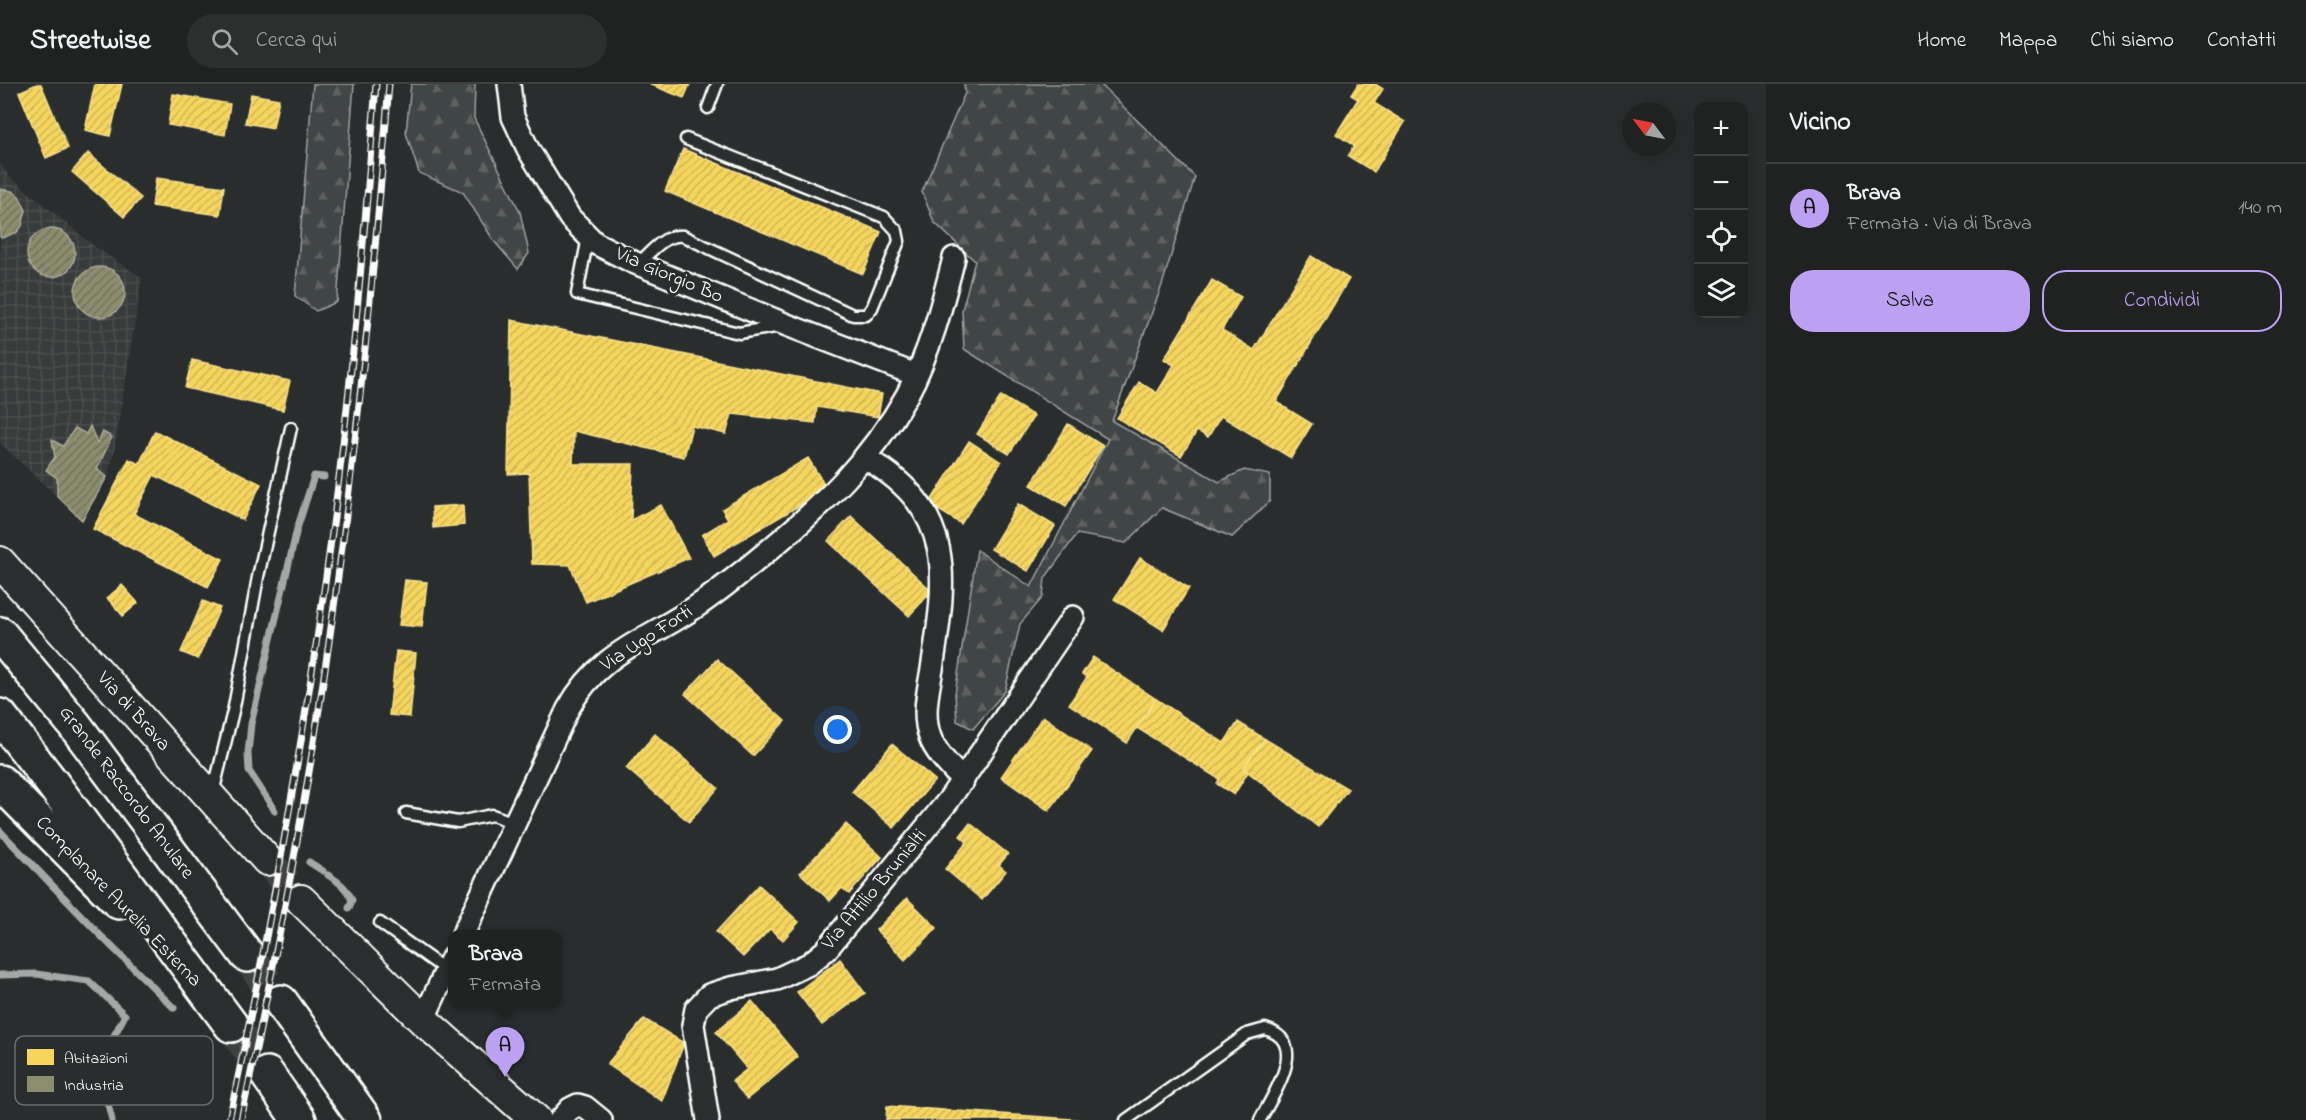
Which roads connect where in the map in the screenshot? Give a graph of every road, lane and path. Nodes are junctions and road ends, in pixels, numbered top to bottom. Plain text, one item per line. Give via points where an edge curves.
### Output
1 (509, 84) edge
2 (717, 84) edge
3 (708, 108) dead end
4 (686, 139) dead end
5 (588, 237) junction
6 (954, 258) dead end
7 (638, 264) junction
8 (787, 325) junction
9 (916, 375) junction
10 (291, 428) dead end
11 (865, 458) junction
12 (0, 562) edge
13 (1073, 617) dead end
14 (0, 634) edge
15 (0, 716) edge
16 (963, 781) junction
17 (0, 782) edge
18 (211, 799) junction
19 (406, 813) dead end
20 (514, 824) junction
21 (267, 860) tunnel mouth
22 (302, 900) tunnel mouth
23 (380, 922) dead end
24 (465, 930) edge
25 (247, 956) tunnel mouth
26 (448, 963) edge
27 (448, 968) edge
28 (211, 996) junction
29 (281, 1002) tunnel mouth
30 (423, 1020) junction
31 (231, 1025) tunnel mouth
32 (267, 1074) tunnel mouth
33 (299, 1120) edge
34 (365, 1120) edge
35 (536, 1120) edge
36 (560, 1120) edge
37 (601, 1120) edge
38 (708, 1120) edge
39 (1126, 1120) edge
40 (1260, 1120) edge

1 - 5 street, Via Giorgio Bo via 513,117 528,148 570,218
2 - 3 lane
4 - 7 lane via 884,217 897,231 899,241 866,315 853,315 683,236 663,240
5 - 7 street, Via Giorgio Bo
5 - 8 lane via 577,294 739,333
6 - 9 street, Via Ugo Forti via 930,343
7 - 8 street, Via Giorgio Bo
8 - 9 street, Via Giorgio Bo
9 - 11 street, Via Ugo Forti via 895,416
10 - 18 lane via 234,707
11 - 16 street via 912,496 938,540 942,591 926,719 930,740
11 - 20 street, Via Ugo Forti via 819,507 718,592 610,658 588,679 568,709
12 - 18 street, Via di Brava
13 - 16 street, Via Attilio Brunialti
14 - 25 highway, Grande Raccordo Anulare via 74,724
15 - 28 highway
16 - 38 street, Via Attilio Brunialti via 818,957 777,979 722,990 701,1000 693,1025
17 - 28 highway, Complanare Aurelia Esterna
18 - 21 street, Via di Brava
19 - 20 lane via 458,822 492,815
20 - 24 street, Via Ugo Forti
22 - 30 street
23 - 26 lane
27 - 30 street
28 - 31 highway
29 - 34 highway
30 - 35 street
32 - 33 highway
36 - 37 street via 578,1105
39 - 40 lane via 1247,1034 1265,1029 1280,1036 1287,1059

